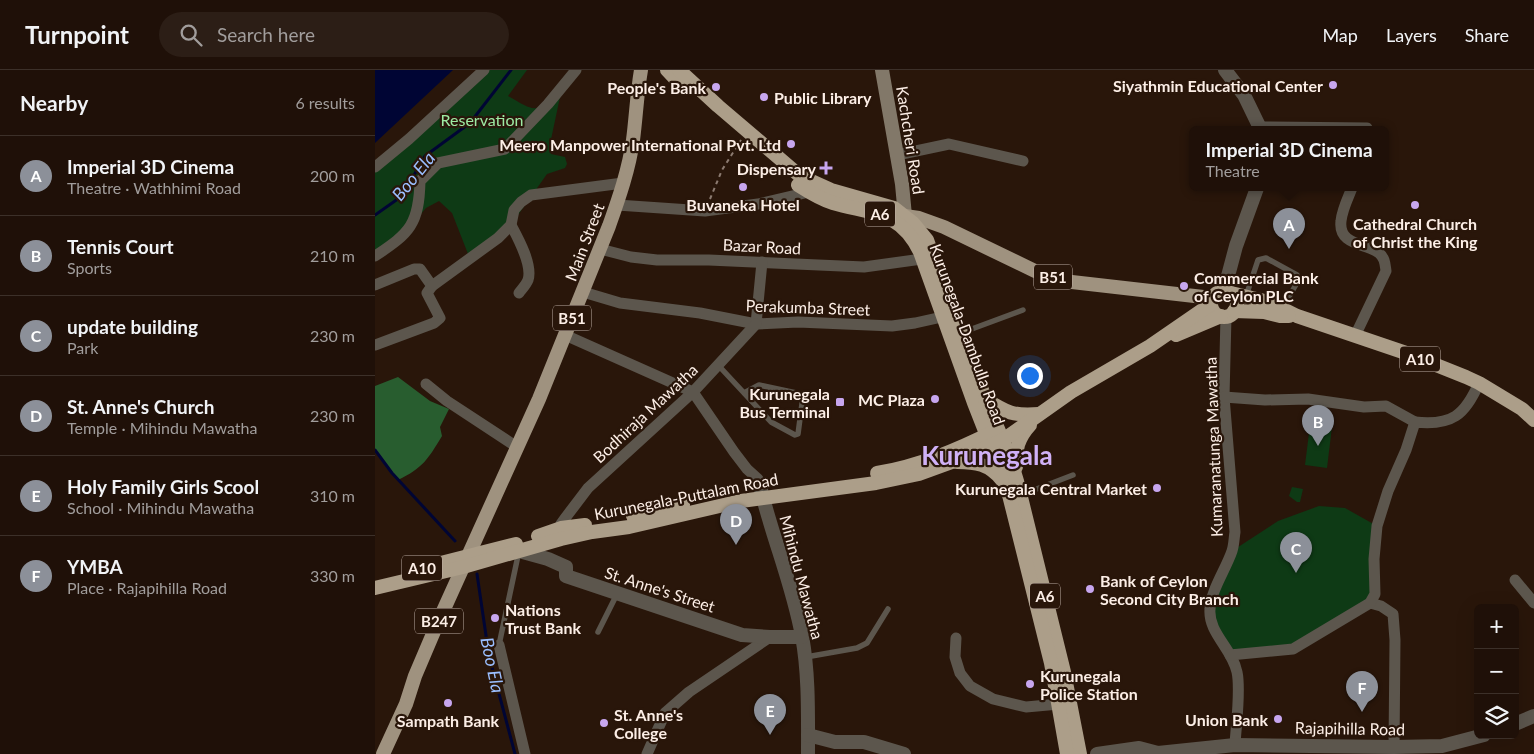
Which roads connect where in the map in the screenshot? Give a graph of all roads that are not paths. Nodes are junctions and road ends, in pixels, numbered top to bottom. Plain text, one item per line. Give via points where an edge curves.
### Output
1 (484, 70) edge
2 (576, 70) edge
3 (641, 70) edge
4 (667, 70) edge
5 (679, 70) edge
6 (882, 70) edge
7 (1225, 70) edge
8 (1259, 126) edge
9 (897, 155) junction
10 (1023, 161) dead end
11 (375, 167) edge
12 (623, 183) junction
13 (1256, 191) edge
14 (1351, 191) edge
15 (809, 192) junction
16 (617, 205) junction
17 (905, 216) junction
18 (511, 225) junction
19 (600, 249) junction
20 (375, 256) edge
21 (928, 258) junction
22 (762, 262) junction
23 (375, 285) edge
24 (432, 286) junction
25 (583, 292) junction
26 (519, 293) dead end
27 (1219, 296) junction
28 (1246, 296) junction
29 (1282, 309) junction
30 (1023, 310) dead end
31 (1227, 314) junction
32 (949, 316) junction
33 (1297, 316) junction
34 (756, 324) junction
35 (961, 332) junction
36 (565, 335) junction
37 (1355, 336) junction
38 (375, 345) edge
39 (1150, 346) junction
40 (718, 364) junction
41 (1479, 383) junction
42 (426, 384) dead end
43 (693, 392) junction
44 (744, 393) junction
45 (1224, 397) junction
46 (979, 401) junction
47 (1040, 414) junction
48 (1534, 420) edge
49 (1415, 422) junction
50 (995, 438) junction
51 (517, 446) junction
52 (949, 458) junction
53 (1073, 475) dead end
54 (1015, 488) junction
55 (762, 494) junction
56 (561, 533) junction
57 (519, 547) junction
58 (466, 561) junction
59 (375, 580) edge
60 (1515, 580) dead end
61 (375, 588) edge
62 (617, 594) junction
63 (1370, 603) junction
64 (1534, 603) edge
65 (888, 609) dead end
66 (598, 632) dead end
67 (802, 637) junction
68 (770, 638) junction
69 (956, 638) dead end
70 (499, 644) joint
71 (1230, 655) junction
72 (804, 657) junction
73 (1059, 704) junction
74 (1534, 716) edge
75 (1519, 722) edge
76 (808, 735) junction
77 (1474, 737) edge
78 (1235, 745) junction
79 (1393, 747) junction
80 (1289, 750) edge
81 (383, 754) edge
82 (525, 754) edge
83 (647, 754) edge
84 (808, 754) edge
85 (905, 754) edge
86 (1067, 754) edge
87 (1080, 754) edge
88 (1097, 754) edge

1 - 11 street
2 - 20 street via 505,150 438,163 420,181 420,203 414,222 393,244
3 - 12 main road, Main Street / B51 via 633,140
4 - 15 highway, Kurunegala-Dambulla Road / A6 via 696,100 787,178
5 - 17 highway, Kurunegala-Dambulla Road / A6 via 800,176 831,190 888,205
6 - 9 main road, Kachcheri Road
7 - 8 street via 1244,95
9 - 10 street via 949,144
9 - 17 main road, Kachcheri Road
12 - 16 main road, Main Street / B51
12 - 18 street via 531,195 514,210
13 - 27 street
14 - 37 street via 1340,222 1344,235 1355,244 1378,252 1386,270
15 - 16 street via 758,204 705,211
15 - 21 highway, Kurunegala-Dambulla Road / A6 via 833,203 877,212 894,220
16 - 19 main road, Main Street / B51
17 - 21 highway, Kurunegala-Dambulla Road / A6 via 923,235
17 - 27 main road, B51 via 943,227 1063,281
18 - 24 street via 470,260
18 - 26 street via 527,264 528,280
19 - 22 street, Bazar Road via 657,260
19 - 25 main road, Main Street / B51
21 - 22 street, Bazar Road via 864,267
21 - 32 highway, Kurunegala-Dambulla Road / A6
22 - 34 street
23 - 24 street via 414,268 420,269
24 - 38 street via 427,293 440,318
25 - 34 street, Perakumba Street via 620,303 700,312
25 - 36 main road, Main Street / B51
27 - 28 highway, A10
27 - 31 highway via 1213,312
27 - 31 highway via 1236,302
27 - 39 highway, A10
28 - 29 highway, A10
28 - 29 lane via 1258,260 1265,258 1298,278
29 - 33 highway, A10
30 - 35 lane
31 - 33 highway, A10 via 1265,312
31 - 39 highway, A10
31 - 45 street, Kumaranatunga Mawatha
32 - 34 street, Perakumba Street via 892,326 798,322
32 - 35 highway, Kurunegala-Dambulla Road / A6
32 - 46 highway, Kurunegala-Dambulla Road / A6
33 - 37 highway, A10
34 - 40 street, Bodhiraja Mawatha
35 - 46 highway, Kurunegala-Dambulla Road / A6
36 - 43 street
36 - 51 main road, Main Street / B51
37 - 41 highway, A10
39 - 47 highway, A10
40 - 43 street, Bodhiraja Mawatha
40 - 44 lane
41 - 48 highway, A10
41 - 49 street via 1468,406 1459,414 1436,424
42 - 51 street via 447,402
43 - 55 street via 733,452 758,479
43 - 56 street, Bodhiraja Mawatha via 589,488 571,509
44 - 44 lane via 775,426 798,434 801,394 759,385
45 - 49 street via 1308,399 1364,408 1386,406
45 - 71 street, Kumaranatunga Mawatha via 1235,532 1232,551 1209,608 1215,633
46 - 47 highway via 1015,415
46 - 50 highway, Kurunegala-Dambulla Road / A6
46 - 52 highway via 972,431
47 - 50 highway, A10
47 - 54 highway via 1025,431 1017,447
49 - 63 street via 1377,526 1375,594
50 - 52 highway, Kurunegala-Puttalam Road / A10
50 - 54 highway, A6
51 - 58 main road, Main Street / B51
52 - 54 highway via 984,464
52 - 55 highway, Kurunegala-Puttalam Road / A10
53 - 54 lane
54 - 73 highway, A6 via 1033,593
54 - 87 highway, A6 via 1064,672
55 - 56 highway, Kurunegala-Puttalam Road / A10 via 723,496
55 - 67 street, Mihindu Mawatha
56 - 57 highway, Kurunegala-Puttalam Road / A10
57 - 58 highway, Kurunegala-Puttalam Road / A10
57 - 62 street, St. Anne's Street via 566,567 566,576
57 - 70 lane
58 - 59 highway, Kurunegala-Puttalam Road / A10
58 - 61 highway, Kurunegala-Puttalam Road / A10
58 - 81 main road, B247
60 - 64 street
62 - 66 lane
62 - 68 street, St. Anne's Street via 742,635
63 - 71 street via 1293,649
63 - 79 street via 1393,614
65 - 72 lane via 867,644
67 - 68 street, St. Anne's Street
67 - 72 street, Mihindu Mawatha
68 - 83 street via 689,692 665,713
69 - 73 street via 955,657 960,673 970,686 993,699 1026,707
70 - 82 street
71 - 78 street, Kumaranatunga Mawatha via 1237,672
72 - 76 street, Mihindu Mawatha
73 - 86 highway, A6
74 - 75 street
76 - 84 street, Mihindu Mawatha
76 - 85 street via 835,742 864,742
77 - 79 street, Rajapihilla Road via 1442,746
78 - 80 street, Rajapihilla Road
78 - 88 street, Rajapihilla Road via 1158,753 1139,748
79 - 80 street, Rajapihilla Road

